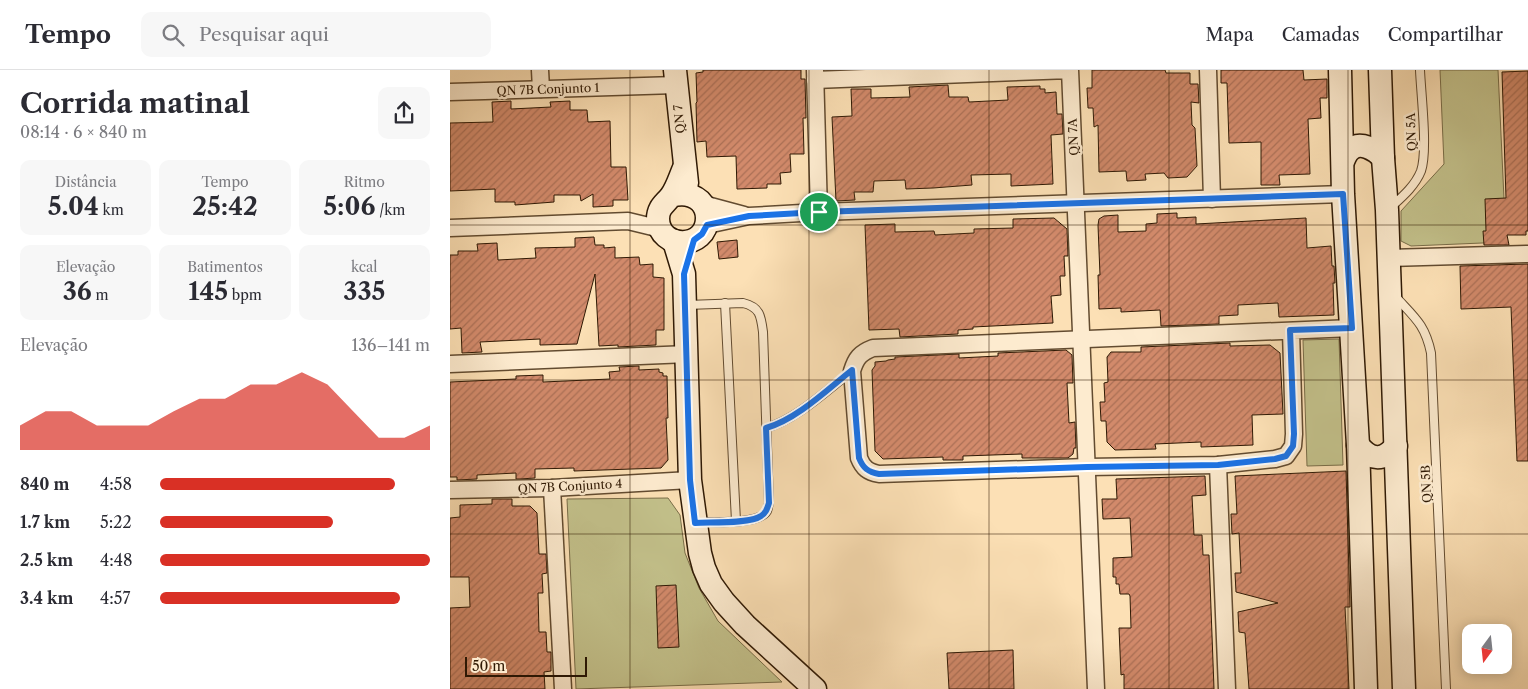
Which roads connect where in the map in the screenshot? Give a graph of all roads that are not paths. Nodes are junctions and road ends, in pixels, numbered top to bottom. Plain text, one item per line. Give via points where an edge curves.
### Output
1 (540, 70) edge
2 (1070, 70) edge
3 (1208, 70) edge
4 (1340, 70) edge
5 (1380, 70) edge
6 (1420, 70) edge
7 (942, 72) edge
8 (815, 75) edge
9 (676, 78) edge
10 (541, 89) junction
11 (450, 92) edge
12 (1383, 158) junction
13 (1343, 161) junction
14 (1343, 194) junction
15 (1212, 199) junction
16 (1077, 204) junction
17 (1387, 210) junction
18 (819, 212) junction
19 (682, 217) junction
20 (450, 228) edge
21 (1528, 254) edge
22 (1389, 258) junction
23 (1390, 292) junction
24 (725, 303) junction
25 (686, 304) junction
26 (1352, 328) junction
27 (1290, 330) junction
28 (1081, 340) junction
29 (688, 354) junction
30 (450, 364) edge
31 (852, 370) junction
32 (766, 428) junction
33 (1358, 445) junction
34 (1396, 446) junction
35 (1218, 465) junction
36 (1087, 467) junction
37 (690, 480) junction
38 (552, 488) junction
39 (450, 490) edge
40 (736, 521) junction
41 (695, 523) junction
42 (563, 689) edge
43 (816, 689) edge
44 (1096, 689) edge
45 (1227, 689) edge
46 (1366, 689) edge
47 (1404, 689) edge
48 (1446, 689) edge

1 - 10 street
2 - 7 street
2 - 16 street, QN 7A
3 - 15 street
4 - 13 main road
5 - 12 main road
6 - 17 lane, QN 5A via 1424,156 1421,170 1404,196
7 - 8 street
8 - 18 street
9 - 10 street, QN 7B Conjunto 1
9 - 19 main road, QN 7 via 684,168
10 - 11 street, QN 7B Conjunto 1
12 - 13 main road via 1368,147 1356,146
12 - 17 main road
13 - 14 main road
14 - 15 street
14 - 26 main road
15 - 16 street
16 - 18 street
16 - 28 street, QN 7A
17 - 22 main road
18 - 19 street
19 - 20 street
19 - 25 main road
21 - 22 street
22 - 23 main road
23 - 34 main road
23 - 48 lane, QN 5B via 1422,325 1431,353
24 - 25 lane
24 - 32 lane via 752,305 762,320
24 - 40 lane
25 - 29 main road
26 - 27 street
26 - 33 main road
27 - 28 street
27 - 35 street via 1294,434 1290,452 1275,459
28 - 31 street via 873,348 856,359
28 - 36 street, QN 7A
29 - 30 street
29 - 37 main road
31 - 32 lane via 792,417 780,425
31 - 36 street via 859,458 863,467 871,472
32 - 40 lane via 767,511 751,520
33 - 34 main road via 1369,456 1379,457
33 - 46 main road
34 - 47 main road
35 - 36 street
35 - 45 street
36 - 44 street, QN 7A
37 - 38 street, QN 7B Conjunto 4
37 - 41 main road
38 - 39 street, QN 7B Conjunto 4
38 - 42 street
40 - 41 lane
41 - 43 main road via 704,568 716,590 745,625

